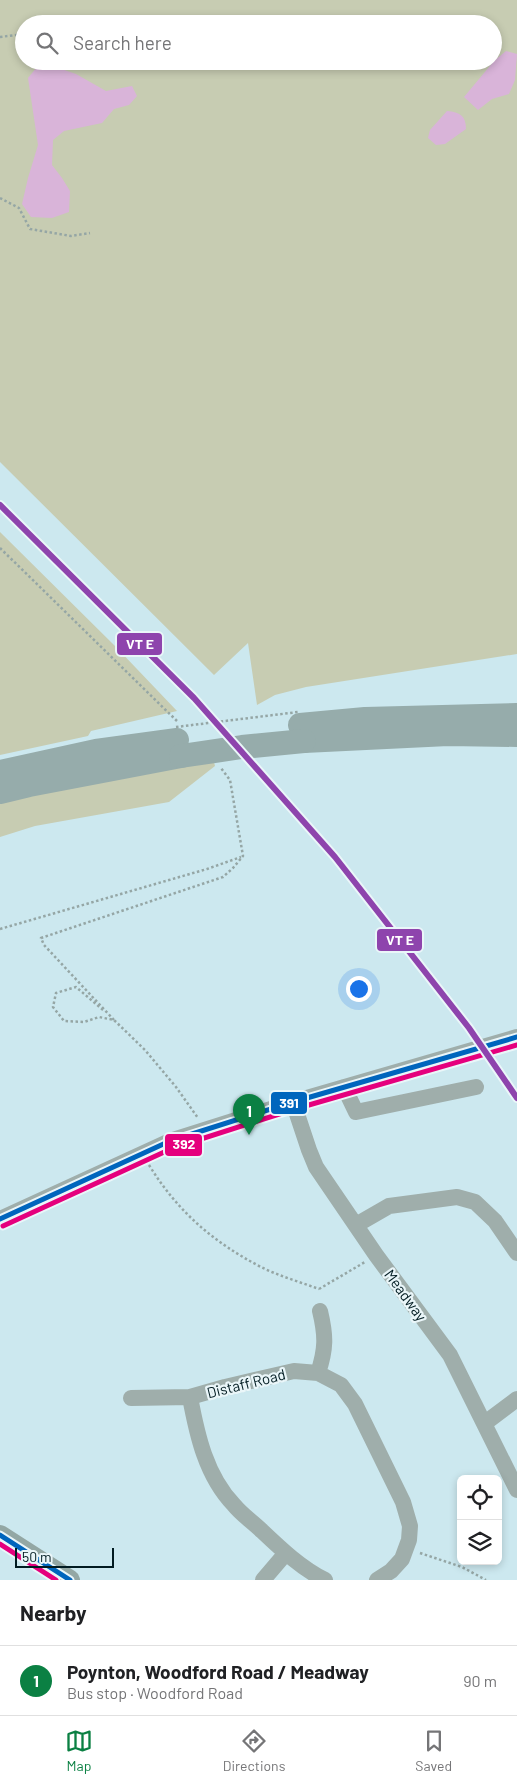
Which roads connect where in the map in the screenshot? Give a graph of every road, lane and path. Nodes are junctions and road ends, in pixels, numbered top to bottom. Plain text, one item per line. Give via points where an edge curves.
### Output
1 (15, 35) edge
2 (0, 37) edge
3 (0, 198) edge
4 (90, 233) dead end
5 (0, 548) edge
6 (123, 669) dead end
7 (517, 715) edge
8 (301, 726) junction
9 (517, 735) edge
10 (178, 741) junction
11 (0, 772) edge
12 (0, 792) edge
13 (0, 929) edge
14 (114, 1020) junction
15 (517, 1037) edge
16 (344, 1087) junction
17 (476, 1087) dead end
18 (293, 1102) junction
19 (207, 1129) junction
20 (142, 1153) junction
21 (0, 1219) edge
22 (356, 1225) junction
23 (517, 1253) edge
24 (376, 1255) junction
25 (320, 1311) dead end
26 (318, 1373) junction
27 (190, 1397) junction
28 (131, 1398) dead end
29 (517, 1399) edge
30 (485, 1423) junction
31 (517, 1490) edge
32 (0, 1535) edge
33 (406, 1548) junction
34 (286, 1553) junction
35 (49, 1574) edge
36 (70, 1580) edge
37 (263, 1580) edge
38 (325, 1580) edge
39 (377, 1580) edge
40 (486, 1580) edge

1 - 2 path
3 - 4 path via 19,208 30,229 71,236
5 - 6 path
7 - 8 highway via 365,719
8 - 9 highway
8 - 10 highway
8 - 10 path, bridge
10 - 11 highway via 96,751
10 - 12 highway
13 - 14 path via 242,856 223,877 41,938
14 - 14 path via 99,1017 84,1022 64,1021 53,1007 56,993 76,987
14 - 19 path via 145,1050
15 - 16 street
16 - 17 street via 356,1112
16 - 18 street
18 - 19 street
18 - 22 street, Meadway via 316,1167
19 - 20 street
20 - 21 street
20 - 24 path via 164,1189 198,1226 263,1268 319,1289
22 - 23 street via 389,1206 457,1197 475,1202 495,1221
22 - 24 street, Meadway
24 - 30 street, Meadway via 450,1355
25 - 26 street via 325,1351
26 - 27 street, Distaff Road via 294,1371
26 - 33 street, Distaff Road via 341,1385 355,1404 403,1502 410,1526
27 - 28 street
27 - 34 street, Distaff Road via 196,1430 207,1464 219,1487 234,1506
29 - 30 street
30 - 31 street, Meadway
32 - 35 main road
33 - 39 street, Distaff Road via 391,1572
33 - 40 path via 462,1567
34 - 37 street
34 - 38 street, Distaff Road
35 - 36 main road

